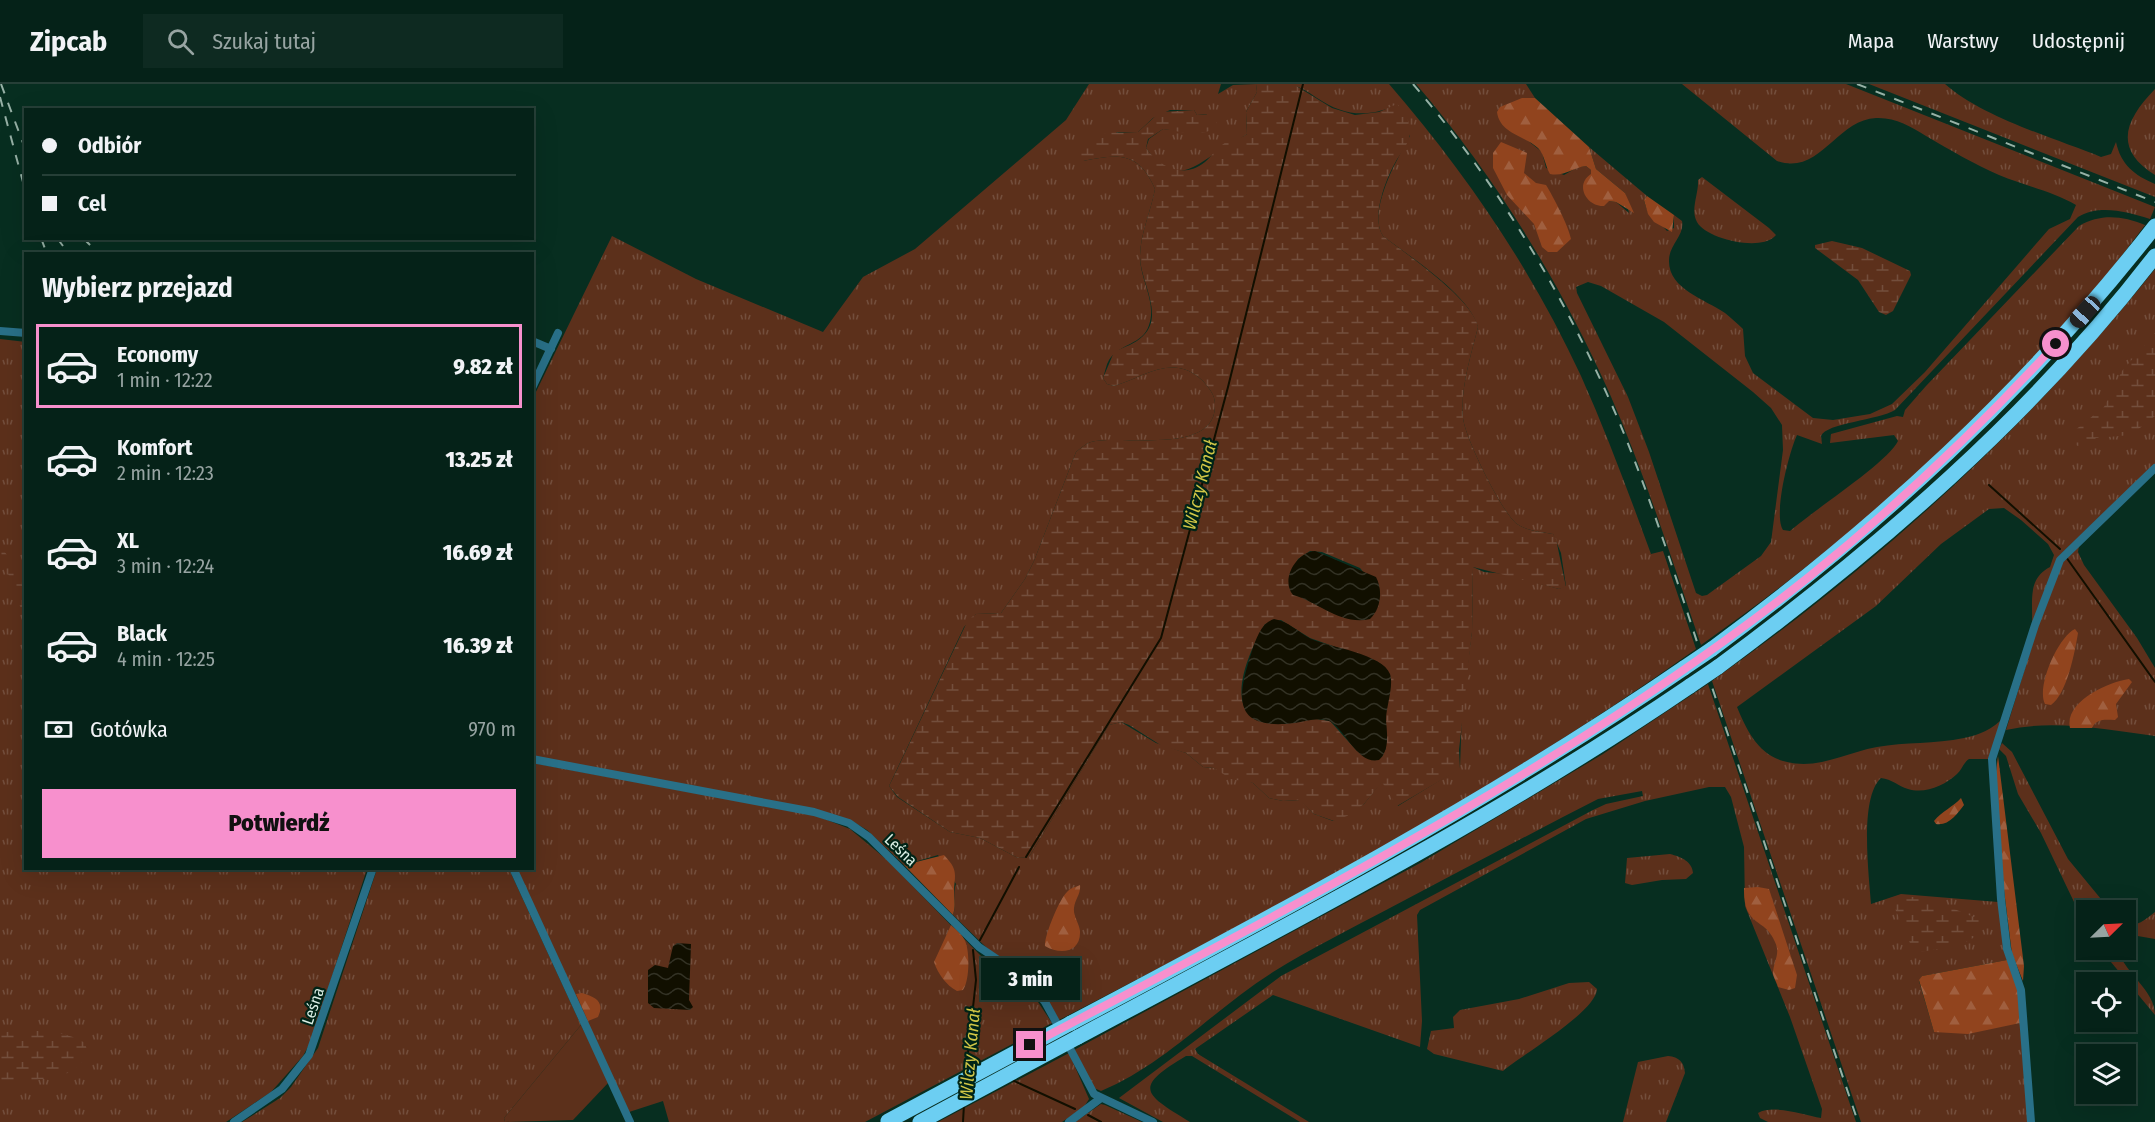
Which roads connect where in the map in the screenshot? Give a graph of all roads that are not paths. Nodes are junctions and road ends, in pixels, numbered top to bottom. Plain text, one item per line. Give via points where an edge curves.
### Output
1 (2152, 230) edge
2 (2155, 256) edge
3 (0, 331) edge
4 (24, 333) edge
5 (558, 333) dead end
6 (534, 342) edge
7 (551, 349) junction
8 (534, 384) edge
9 (2155, 468) edge
10 (534, 759) edge
11 (372, 870) edge
12 (514, 870) edge
13 (1075, 1030) junction
14 (1101, 1098) junction
15 (234, 1122) edge
16 (630, 1122) edge
17 (887, 1122) edge
18 (920, 1122) edge
19 (1069, 1122) edge
20 (1153, 1122) edge
21 (2031, 1122) edge

1 - 13 highway, bridge via 2021,382 1927,476 1809,576 1712,649 1557,752
2 - 13 highway, bridge via 2058,368 1975,454 1848,568 1718,667 1563,768 1426,849
3 - 4 street
5 - 7 street
6 - 7 street
7 - 8 street
9 - 21 street via 2060,560 1992,759 2001,898 2007,949 2021,990
10 - 14 street, Leśna via 820,813 856,826 979,947 1036,989 1090,1089
11 - 15 street, Leśna via 309,1054 282,1089
12 - 16 street
13 - 17 highway, bridge
13 - 18 highway, bridge
14 - 19 street
14 - 20 street, Leśna

